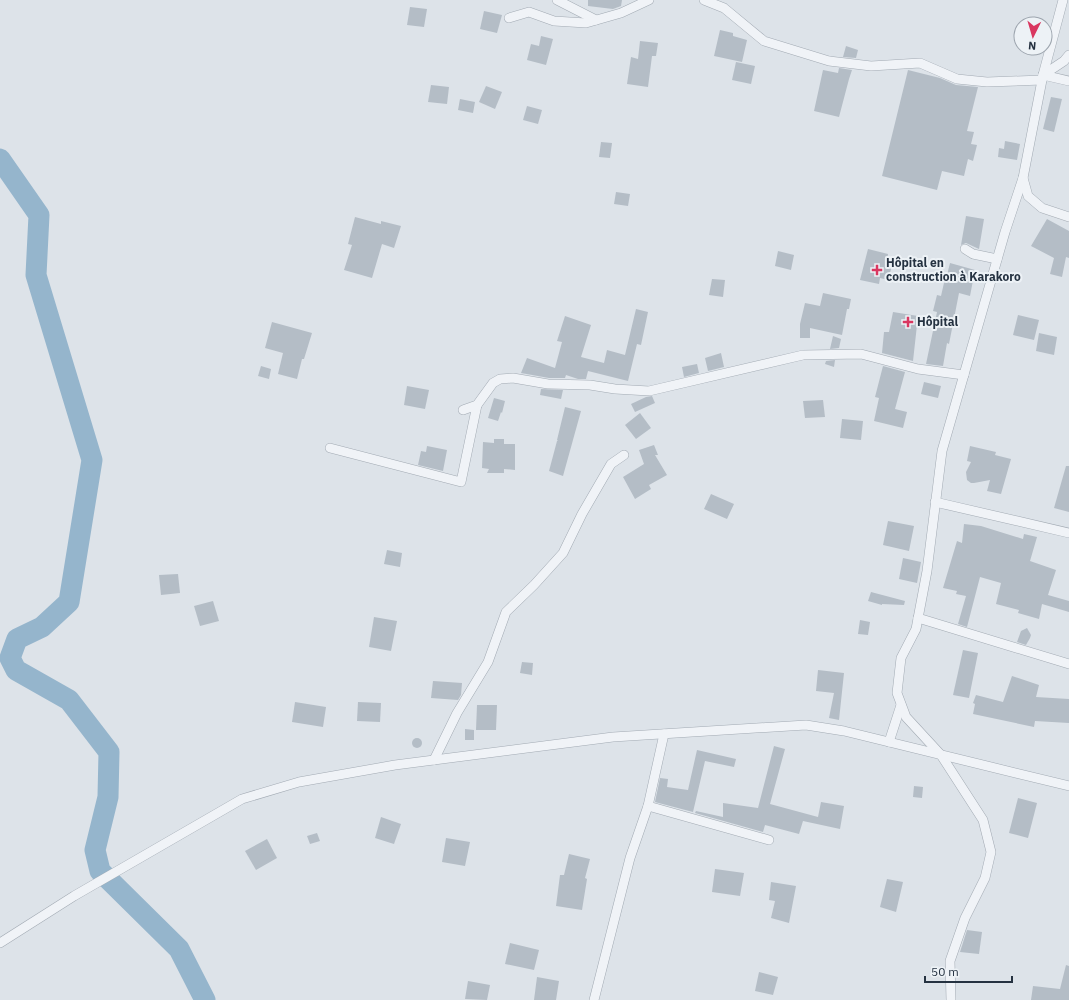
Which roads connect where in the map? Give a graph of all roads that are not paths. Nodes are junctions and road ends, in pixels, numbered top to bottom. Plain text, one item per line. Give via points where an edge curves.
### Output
1 (557, 0) edge
2 (649, 0) edge
3 (704, 0) edge
4 (1062, 0) edge
5 (509, 18) dead end
6 (596, 20) junction
7 (1069, 55) edge
8 (1043, 77) junction
9 (1069, 81) edge
10 (1023, 178) junction
11 (1069, 217) edge
12 (965, 248) dead end
13 (998, 260) junction
14 (964, 375) junction
15 (477, 405) junction
16 (463, 410) dead end
17 (330, 448) dead end
18 (624, 455) dead end
19 (935, 502) junction
20 (1069, 534) edge
21 (918, 618) junction
22 (1069, 664) edge
23 (902, 705) junction
24 (664, 734) junction
25 (889, 742) junction
26 (941, 756) junction
27 (434, 760) junction
28 (1069, 786) edge
29 (648, 806) junction
30 (769, 840) dead end
31 (0, 943) edge
32 (594, 1000) edge
33 (951, 1000) edge

1 - 6 street
2 - 6 street via 621,13
3 - 8 street via 724,8 764,41 829,61 871,66 920,63 957,79 987,82
4 - 8 street
5 - 6 street via 529,12 554,21 586,23
7 - 8 street via 1064,62
8 - 9 street
8 - 10 street
10 - 11 street via 1028,196 1042,208
10 - 13 street
12 - 13 street via 973,254
13 - 14 street
14 - 15 street via 918,369 861,354 803,355 649,391 548,384 514,378 500,379 493,383
14 - 19 street via 942,451
15 - 16 street
15 - 17 street via 461,482
18 - 27 street via 611,464 563,553 506,612 488,662 457,713
19 - 20 street
19 - 21 street via 927,571
21 - 22 street
21 - 23 street via 916,629 901,658 897,694
23 - 25 street
23 - 26 street via 906,717
24 - 25 street via 806,725
24 - 27 street via 612,737
24 - 29 street
25 - 26 street
26 - 28 street
26 - 33 street via 983,820 991,852 985,878 965,918 950,961
27 - 31 street via 299,782 242,799 74,896
29 - 30 street
29 - 32 street via 630,858

